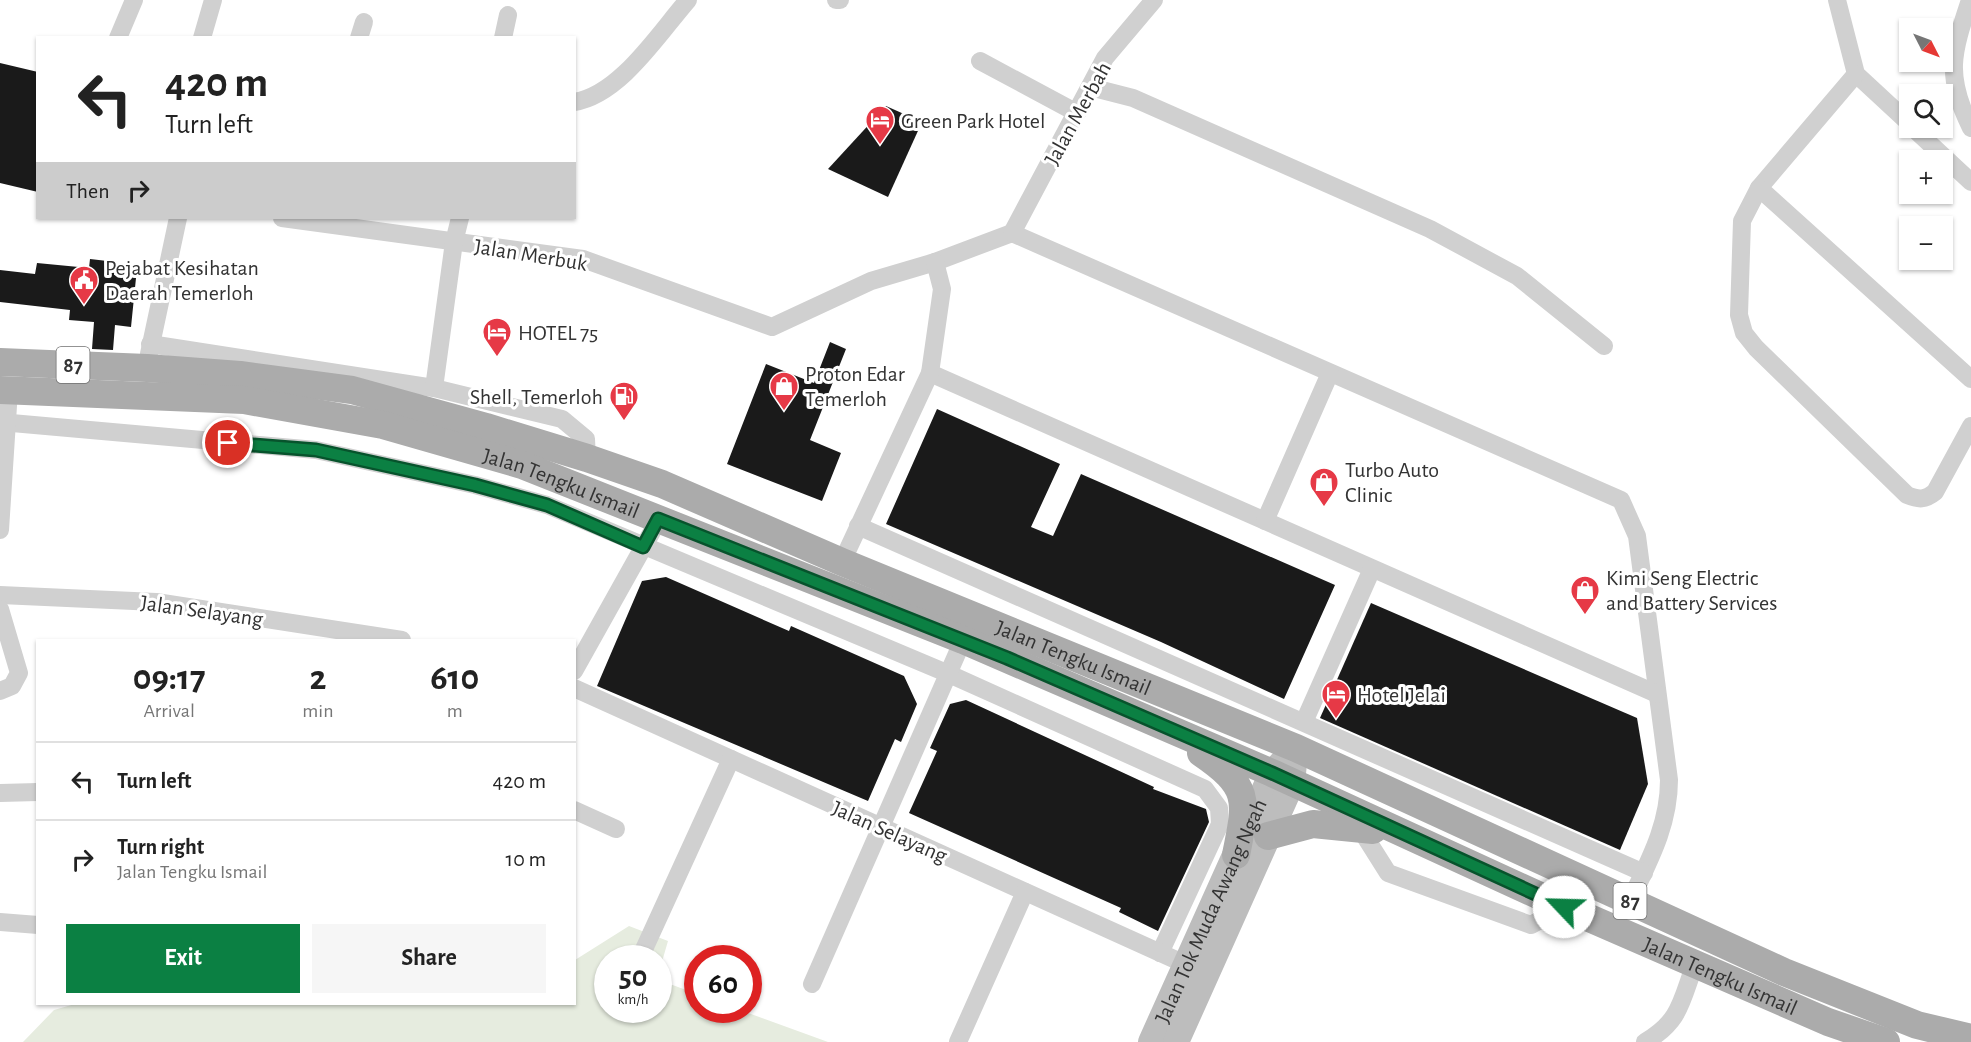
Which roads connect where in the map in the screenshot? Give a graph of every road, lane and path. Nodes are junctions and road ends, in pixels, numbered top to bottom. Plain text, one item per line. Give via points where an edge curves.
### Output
1 (134, 0) edge
2 (213, 0) edge
3 (688, 0) edge
4 (1837, 0) edge
5 (1970, 0) edge
6 (1148, 2) edge
7 (508, 15) dead end
8 (119, 36) edge
9 (203, 36) edge
10 (503, 36) edge
11 (980, 61) dead end
12 (1856, 74) junction
13 (1090, 87) junction
14 (576, 101) edge
15 (1077, 113) junction
16 (1899, 114) edge
17 (1971, 128) edge
18 (1924, 138) edge
19 (1971, 182) edge
20 (1759, 188) junction
21 (178, 219) edge
22 (290, 219) edge
23 (460, 219) edge
24 (1012, 233) junction
25 (454, 242) junction
26 (935, 262) junction
27 (1605, 346) dead end
28 (148, 356) junction
29 (0, 362) edge
30 (930, 373) junction
31 (1330, 373) junction
32 (1971, 379) edge
33 (434, 388) junction
34 (5, 390) edge
35 (4, 422) edge
36 (1971, 426) edge
37 (587, 458) junction
38 (658, 519) junction
39 (1265, 521) junction
40 (858, 526) junction
41 (0, 530) edge
42 (643, 547) junction
43 (842, 562) junction
44 (1372, 568) junction
45 (0, 595) edge
46 (0, 609) edge
47 (396, 639) edge
48 (963, 640) junction
49 (576, 667) edge
50 (1104, 668) junction
51 (949, 674) junction
52 (576, 689) edge
53 (0, 691) edge
54 (1657, 694) junction
55 (1094, 696) junction
56 (1160, 724) junction
57 (1300, 735) junction
58 (731, 759) junction
59 (1282, 778) junction
60 (36, 792) edge
61 (0, 793) edge
62 (576, 811) edge
63 (1450, 820) junction
64 (881, 826) junction
65 (1359, 827) junction
66 (616, 829) dead end
67 (1268, 836) junction
68 (1410, 837) junction
69 (1236, 855) junction
70 (1644, 873) junction
71 (1494, 875) junction
72 (1025, 892) junction
73 (1630, 901) junction
74 (1564, 907) junction
75 (0, 922) edge
76 (36, 925) edge
77 (646, 945) edge
78 (1161, 953) junction
79 (1695, 964) junction
80 (1196, 968) junction
81 (812, 984) dead end
82 (1971, 1038) edge
83 (958, 1042) edge
84 (1151, 1042) edge
85 (1176, 1042) edge
86 (1645, 1042) edge
87 (1886, 1042) edge

1 - 8 street
2 - 9 street
3 - 14 street via 621,77 599,95
4 - 12 street
5 - 17 street via 1954,46 1952,69
6 - 13 street, Jalan Merbah via 1105,58
7 - 10 street
11 - 15 street
12 - 16 street
12 - 20 street
13 - 15 street, Jalan Merbah
13 - 27 street via 1133,98 1430,228 1517,276
15 - 24 street, Jalan Merbah
18 - 19 street
20 - 32 street
20 - 36 street via 1742,221 1739,315 1744,333 1756,348 1907,495 1917,500 1935,492
21 - 28 street
22 - 25 street, Jalan Merbuk
23 - 25 street
24 - 26 street
24 - 31 street
25 - 26 street, Jalan Merbuk via 583,259 772,327 871,281
25 - 33 street
26 - 30 street via 942,289
28 - 29 main road, 87
28 - 33 street
28 - 37 main road, Jalan Tengku Ismail / 87 via 240,375 352,390
30 - 39 street
30 - 40 street
31 - 39 street
31 - 54 street via 1621,500 1637,536
33 - 37 street via 562,419 586,439
34 - 35 street
34 - 38 main road, Jalan Tengku Ismail / 87 via 244,400 383,425 522,465
35 - 41 street
35 - 42 street, Jalan Tengku Ismail via 316,450 547,505
37 - 43 main road, Jalan Tengku Ismail / 87 via 662,484
38 - 42 street
38 - 48 main road, Jalan Tengku Ismail / 87
39 - 44 street
40 - 43 street
40 - 57 street, Jalan Tengku Ismail
42 - 49 street
42 - 51 street, Jalan Tengku Ismail
43 - 50 main road, Jalan Tengku Ismail / 87
44 - 54 street
44 - 57 street
45 - 47 street, Jalan Selayang via 156,602
46 - 53 street via 19,673 12,687
48 - 51 street
48 - 55 main road, Jalan Tengku Ismail / 87
50 - 55 main road
50 - 57 main road, Jalan Tengku Ismail / 87
51 - 64 street
51 - 78 street, Jalan Tengku Ismail via 1204,789 1219,808 1220,824
52 - 58 street, Jalan Selayang
54 - 70 street via 1669,804
55 - 56 main road, Jalan Tengku Ismail / 87
56 - 59 main road, Jalan Tengku Ismail / 87
56 - 69 main road via 1224,769 1242,794 1244,811
57 - 59 main road, Jalan Tok Muda Awang Ngah
57 - 63 main road, Jalan Tengku Ismail / 87
57 - 70 street, Jalan Tengku Ismail
58 - 64 street, Jalan Selayang
58 - 77 street
59 - 67 main road, Jalan Tok Muda Awang Ngah
59 - 68 main road, Jalan Tengku Ismail / 87
59 - 69 main road, Jalan Tok Muda Awang Ngah
60 - 61 street
62 - 66 street
63 - 71 main road via 1446,834 1449,843
63 - 73 main road, Jalan Tengku Ismail / 87
64 - 72 street, Jalan Selayang
64 - 81 street
65 - 67 main road via 1313,824
65 - 68 main road
65 - 74 street via 1388,873 1531,925
67 - 80 main road, Jalan Tok Muda Awang Ngah
68 - 71 main road, Jalan Tengku Ismail / 87
69 - 80 main road, Jalan Tok Muda Awang Ngah
70 - 73 street
71 - 74 main road, Jalan Tengku Ismail / 87
72 - 78 street, Jalan Selayang
72 - 83 street
73 - 82 main road, Jalan Tengku Ismail / 87 via 1875,1010
74 - 79 main road, Jalan Tengku Ismail / 87
75 - 76 street
78 - 80 street, Jalan Selayang
79 - 86 street via 1672,1022
79 - 87 main road, Jalan Tengku Ismail / 87 via 1828,1022
80 - 84 main road, Jalan Tok Muda Awang Ngah
80 - 85 main road, Jalan Tok Muda Awang Ngah

